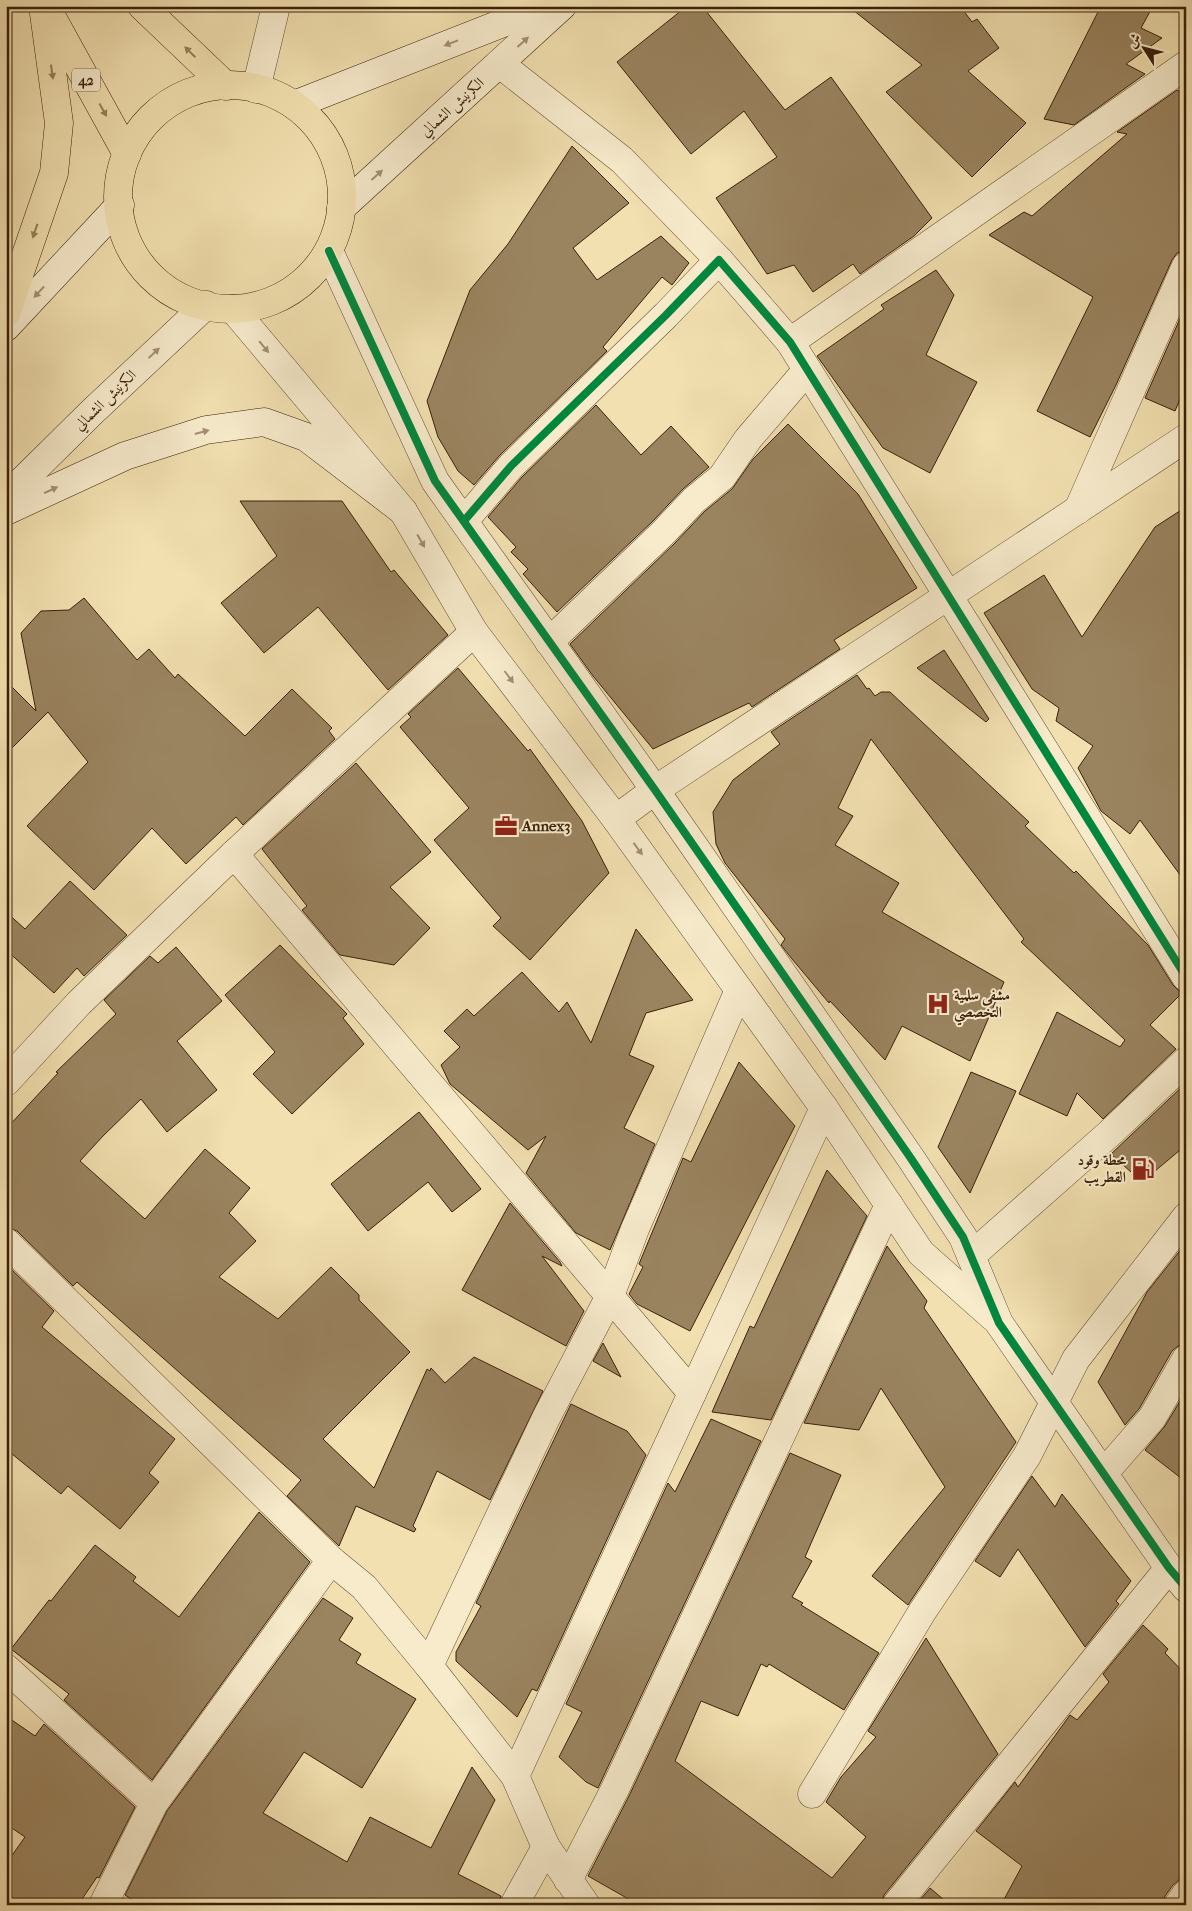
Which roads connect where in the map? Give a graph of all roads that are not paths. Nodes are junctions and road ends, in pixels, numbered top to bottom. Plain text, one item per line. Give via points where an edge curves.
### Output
1 (44, 6) edge
2 (142, 6) edge
3 (276, 6) edge
4 (546, 6) edge
5 (562, 6) edge
6 (500, 64) junction
7 (1186, 65) edge
8 (226, 86) junction
9 (256, 89) junction
10 (294, 105) junction
11 (127, 154) junction
12 (120, 204) junction
13 (341, 208) junction
14 (329, 251) junction
15 (719, 260) junction
16 (1186, 266) edge
17 (206, 305) junction
18 (233, 310) junction
19 (6, 313) edge
20 (6, 327) edge
21 (790, 342) junction
22 (807, 370) junction
23 (1186, 438) edge
24 (6, 497) edge
25 (1078, 510) junction
26 (6, 511) edge
27 (403, 511) junction
28 (464, 522) junction
29 (948, 596) junction
30 (474, 632) junction
31 (550, 642) junction
32 (655, 790) junction
33 (616, 819) junction
34 (234, 854) junction
35 (1186, 977) edge
36 (739, 990) junction
37 (1186, 1062) edge
38 (6, 1082) edge
39 (824, 1108) junction
40 (889, 1205) junction
41 (1186, 1216) edge
42 (6, 1242) edge
43 (971, 1256) junction
44 (610, 1296) junction
45 (1000, 1323) junction
46 (1186, 1359) edge
47 (692, 1393) junction
48 (1054, 1401) junction
49 (1104, 1473) junction
50 (331, 1560) junction
51 (1178, 1578) edge
52 (429, 1666) junction
53 (6, 1668) edge
54 (515, 1776) junction
55 (812, 1794) dead end
56 (154, 1803) junction
57 (546, 1847) junction
58 (568, 1880) junction
59 (1186, 1894) edge
60 (103, 1905) edge
61 (514, 1905) edge
62 (586, 1905) edge
63 (896, 1905) edge
64 (1178, 1905) edge

1 -> 11 main road, 42
1 -> 19 main road via 59,123 54,173
8 -> 2 main road
3 - 9 street
4 -> 10 street
6 -> 5 street, الكرنيش الشمالي
13 -> 6 street, الكرنيش الشمالي
6 - 15 street via 622,160
7 - 21 street
8 - 9 main road
8 - 11 main road via 205,87 172,101 145,124
9 - 10 main road via 274,93
10 - 13 main road via 304,111 327,139 341,175
11 - 12 main road via 118,188
12 - 17 main road via 121,223 134,256 160,285 194,304
12 -> 20 street
13 - 14 main road via 342,214
14 - 18 main road via 304,282 296,287 271,302
14 - 28 street via 435,481
15 - 21 street
15 - 28 street via 511,466
16 - 25 street
17 - 18 main road
24 -> 17 street, الكرنيش الشمالي
18 -> 27 street
21 - 22 street
22 - 29 street
22 - 31 street via 748,440 722,477 694,500
23 - 25 street
25 - 29 street
26 -> 27 street via 125,456 206,430 264,422 306,438
27 -> 30 street
28 - 31 street
29 - 32 street
29 - 35 street
30 -> 33 street
30 - 34 street
31 - 32 street
32 - 33 street
32 - 43 street via 915,1165 963,1237
33 -> 36 street
34 - 38 street via 79,1003
34 - 44 street
36 - 39 street
36 - 44 street via 635,1229
37 - 43 street
39 - 40 street
39 - 47 street
40 - 45 street via 921,1252
40 - 58 street via 615,1789
41 - 48 street via 1076,1359
42 - 50 street
43 - 45 street
44 - 47 street
44 - 52 street via 547,1416
45 - 48 street
46 - 49 street via 1152,1418
47 - 54 street
48 - 49 street
48 - 55 street via 1027,1456 922,1612
49 - 51 street
50 - 52 street via 364,1588
50 - 56 street
51 - 63 street
52 - 54 street
53 - 56 street
54 - 57 street
56 - 60 street
57 - 58 street
57 - 61 street
58 - 62 street
59 - 64 street

